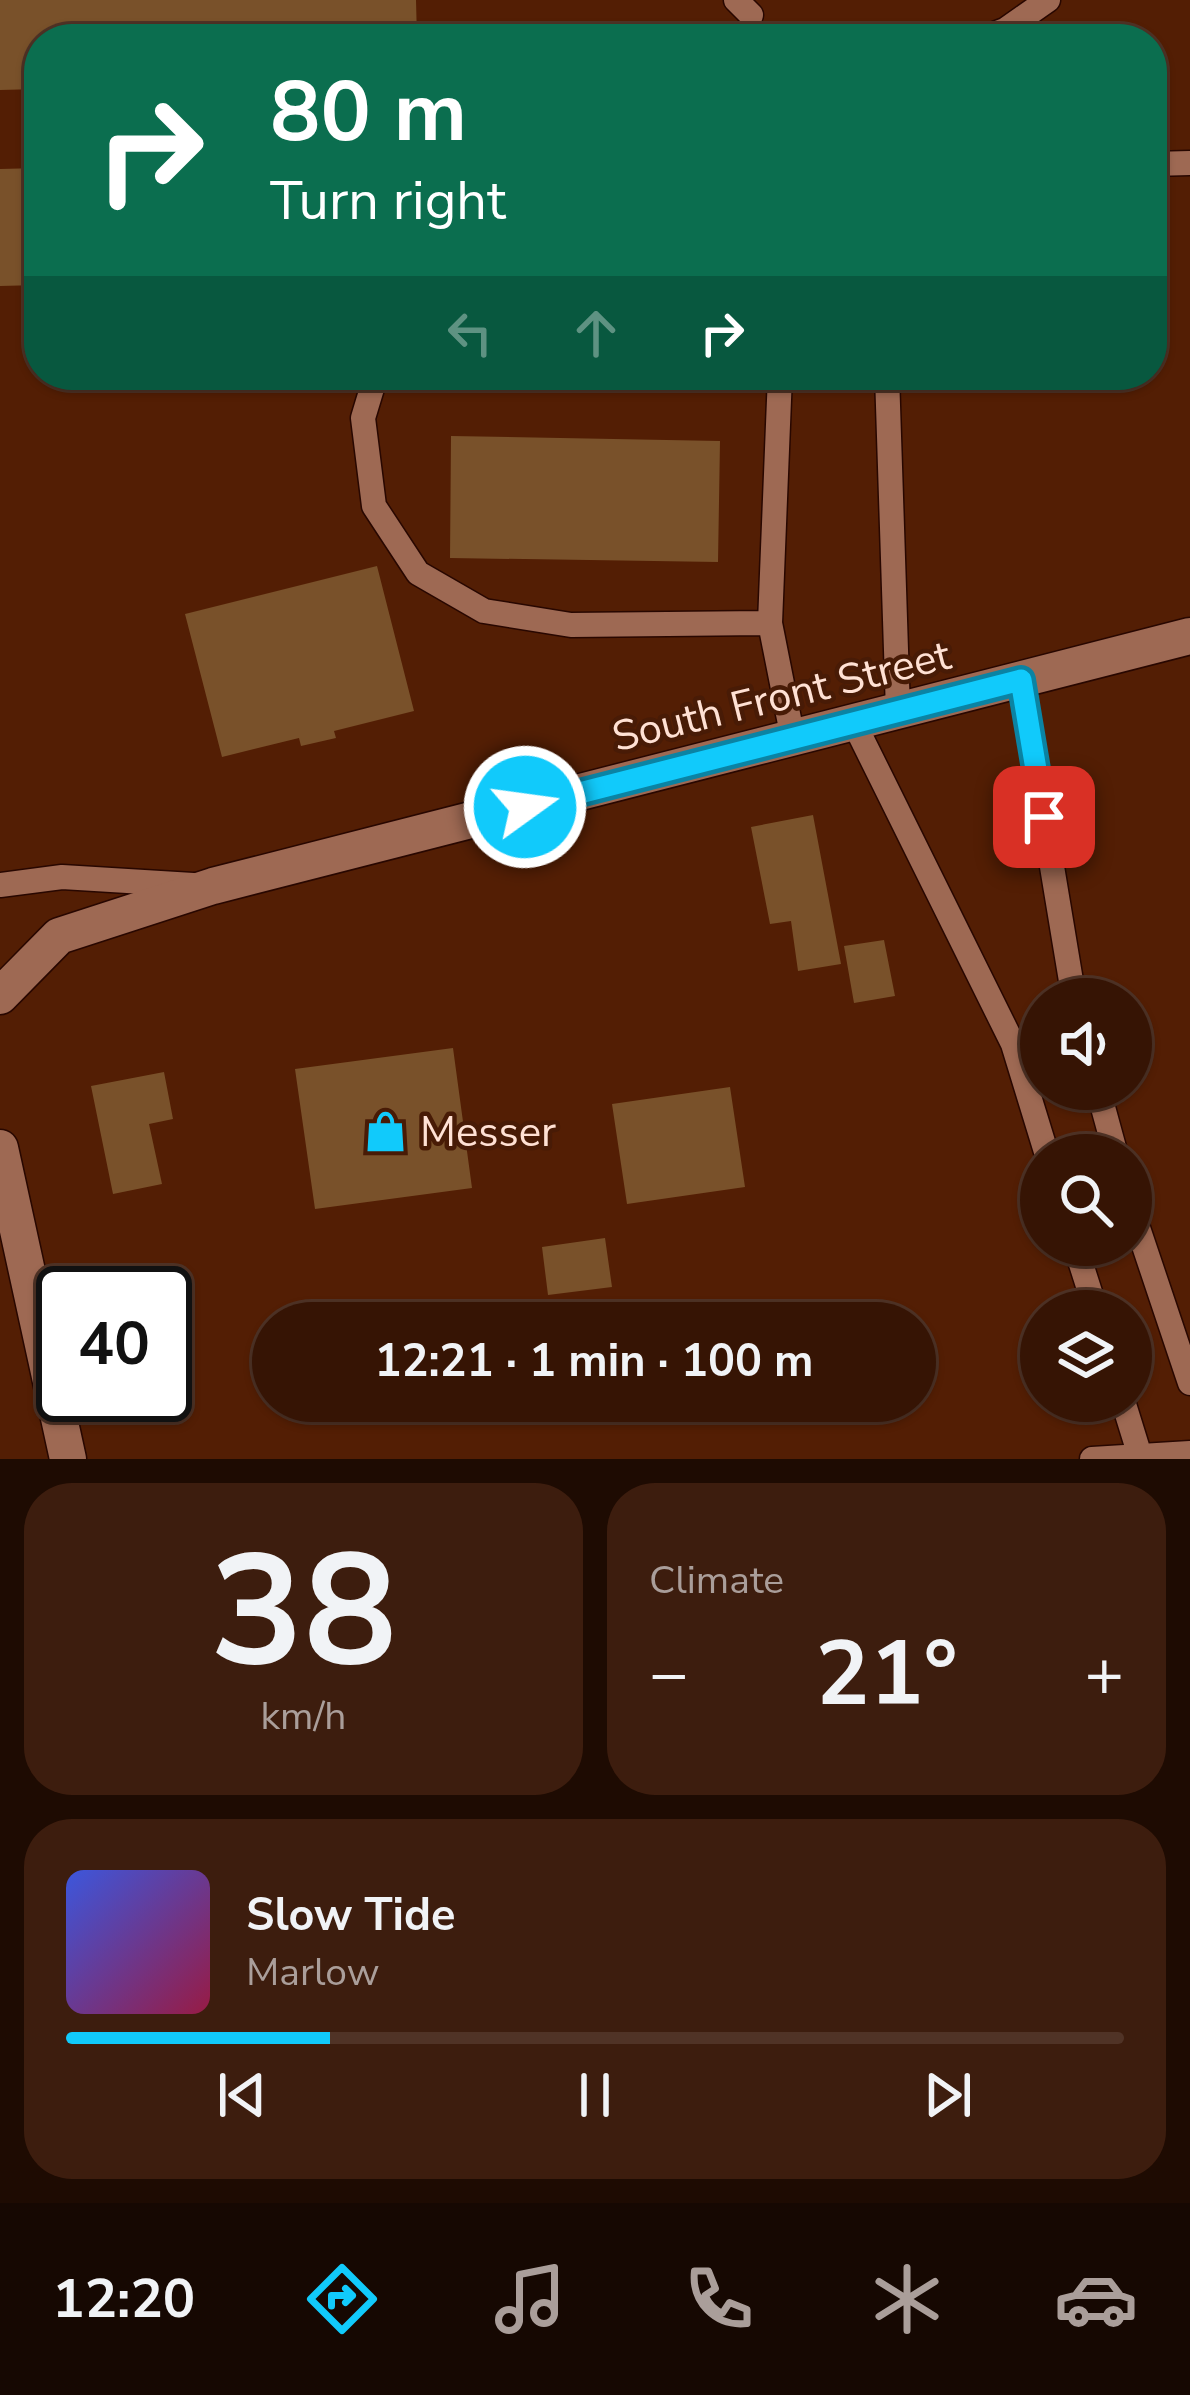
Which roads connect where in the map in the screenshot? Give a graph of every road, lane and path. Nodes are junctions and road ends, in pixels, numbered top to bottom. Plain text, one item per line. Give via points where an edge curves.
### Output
1 (1048, 0) edge
2 (1014, 24) edge
3 (371, 390) edge
4 (779, 390) edge
5 (887, 390) edge
6 (770, 623) junction
7 (1190, 636) edge
8 (1021, 680) junction
9 (898, 711) junction
10 (854, 723) junction
11 (793, 739) junction
12 (0, 885) edge
13 (213, 886) junction
14 (1071, 978) edge
15 (0, 995) edge
16 (1041, 1134) edge
17 (0, 1148) edge
18 (5, 1193) edge
19 (1151, 1266) edge
20 (1190, 1383) edge
21 (1129, 1422) edge
22 (1190, 1453) edge
23 (1140, 1456) junction
24 (68, 1459) edge
25 (1092, 1459) edge

1 - 2 lane
3 - 6 lane via 362,418 374,506 418,573 484,611 571,625
4 - 6 lane
5 - 9 lane
6 - 11 lane
7 - 8 street, South Front Street
8 - 9 street, South Front Street
8 - 14 lane
9 - 10 street, South Front Street
10 - 11 street, South Front Street
10 - 16 lane via 1013,1043
11 - 13 street, South Front Street
12 - 13 lane via 62,877
13 - 15 street, South Front Street via 59,935
17 - 18 street
18 - 24 street
19 - 20 lane
21 - 23 lane
22 - 23 lane
23 - 25 lane

